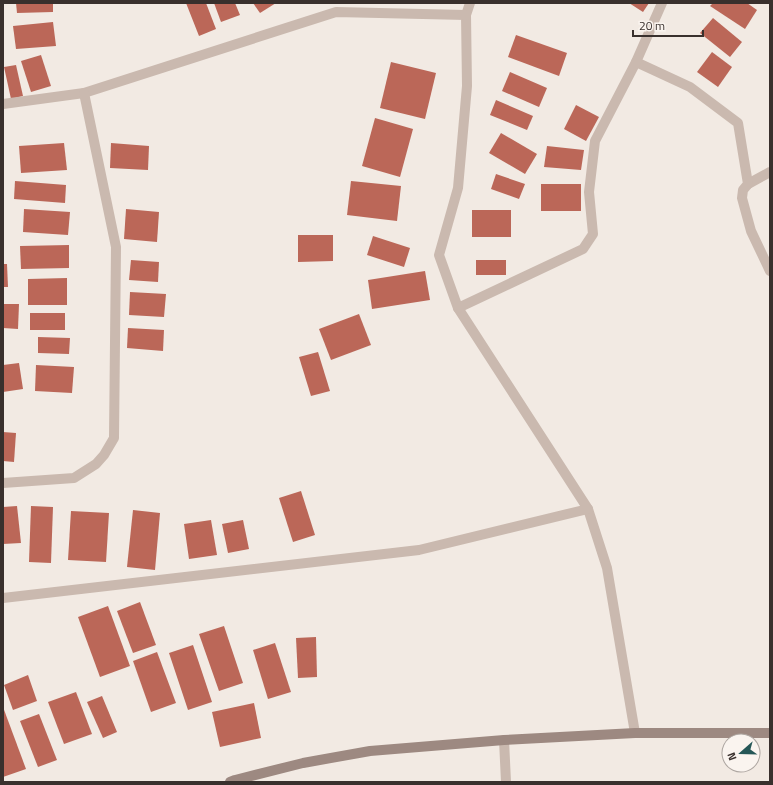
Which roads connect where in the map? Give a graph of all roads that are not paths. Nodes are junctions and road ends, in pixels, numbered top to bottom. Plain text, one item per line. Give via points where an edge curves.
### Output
1 (470, 3) edge
2 (662, 3) edge
3 (466, 14) junction
4 (636, 62) junction
5 (84, 93) junction
6 (3, 104) edge
7 (770, 172) edge
8 (748, 184) junction
9 (770, 271) edge
10 (458, 308) junction
11 (3, 483) edge
12 (588, 509) junction
13 (3, 598) edge
14 (635, 733) junction
15 (770, 733) edge
16 (504, 740) junction
17 (230, 782) edge
18 (506, 782) edge

1 - 3 street
2 - 4 street
3 - 5 street via 336,12
3 - 10 street via 467,86 458,188 439,256
4 - 8 street via 690,87 738,123
4 - 10 street via 595,141 589,192 593,234 583,249
5 - 6 street
5 - 11 street via 116,247 114,438 96,464 74,478
7 - 8 street
8 - 9 street via 743,190 742,198 751,231
10 - 12 street
12 - 13 street via 419,550
12 - 14 street via 607,568
14 - 15 street
14 - 16 street
16 - 17 street via 370,751 303,763
16 - 18 street

